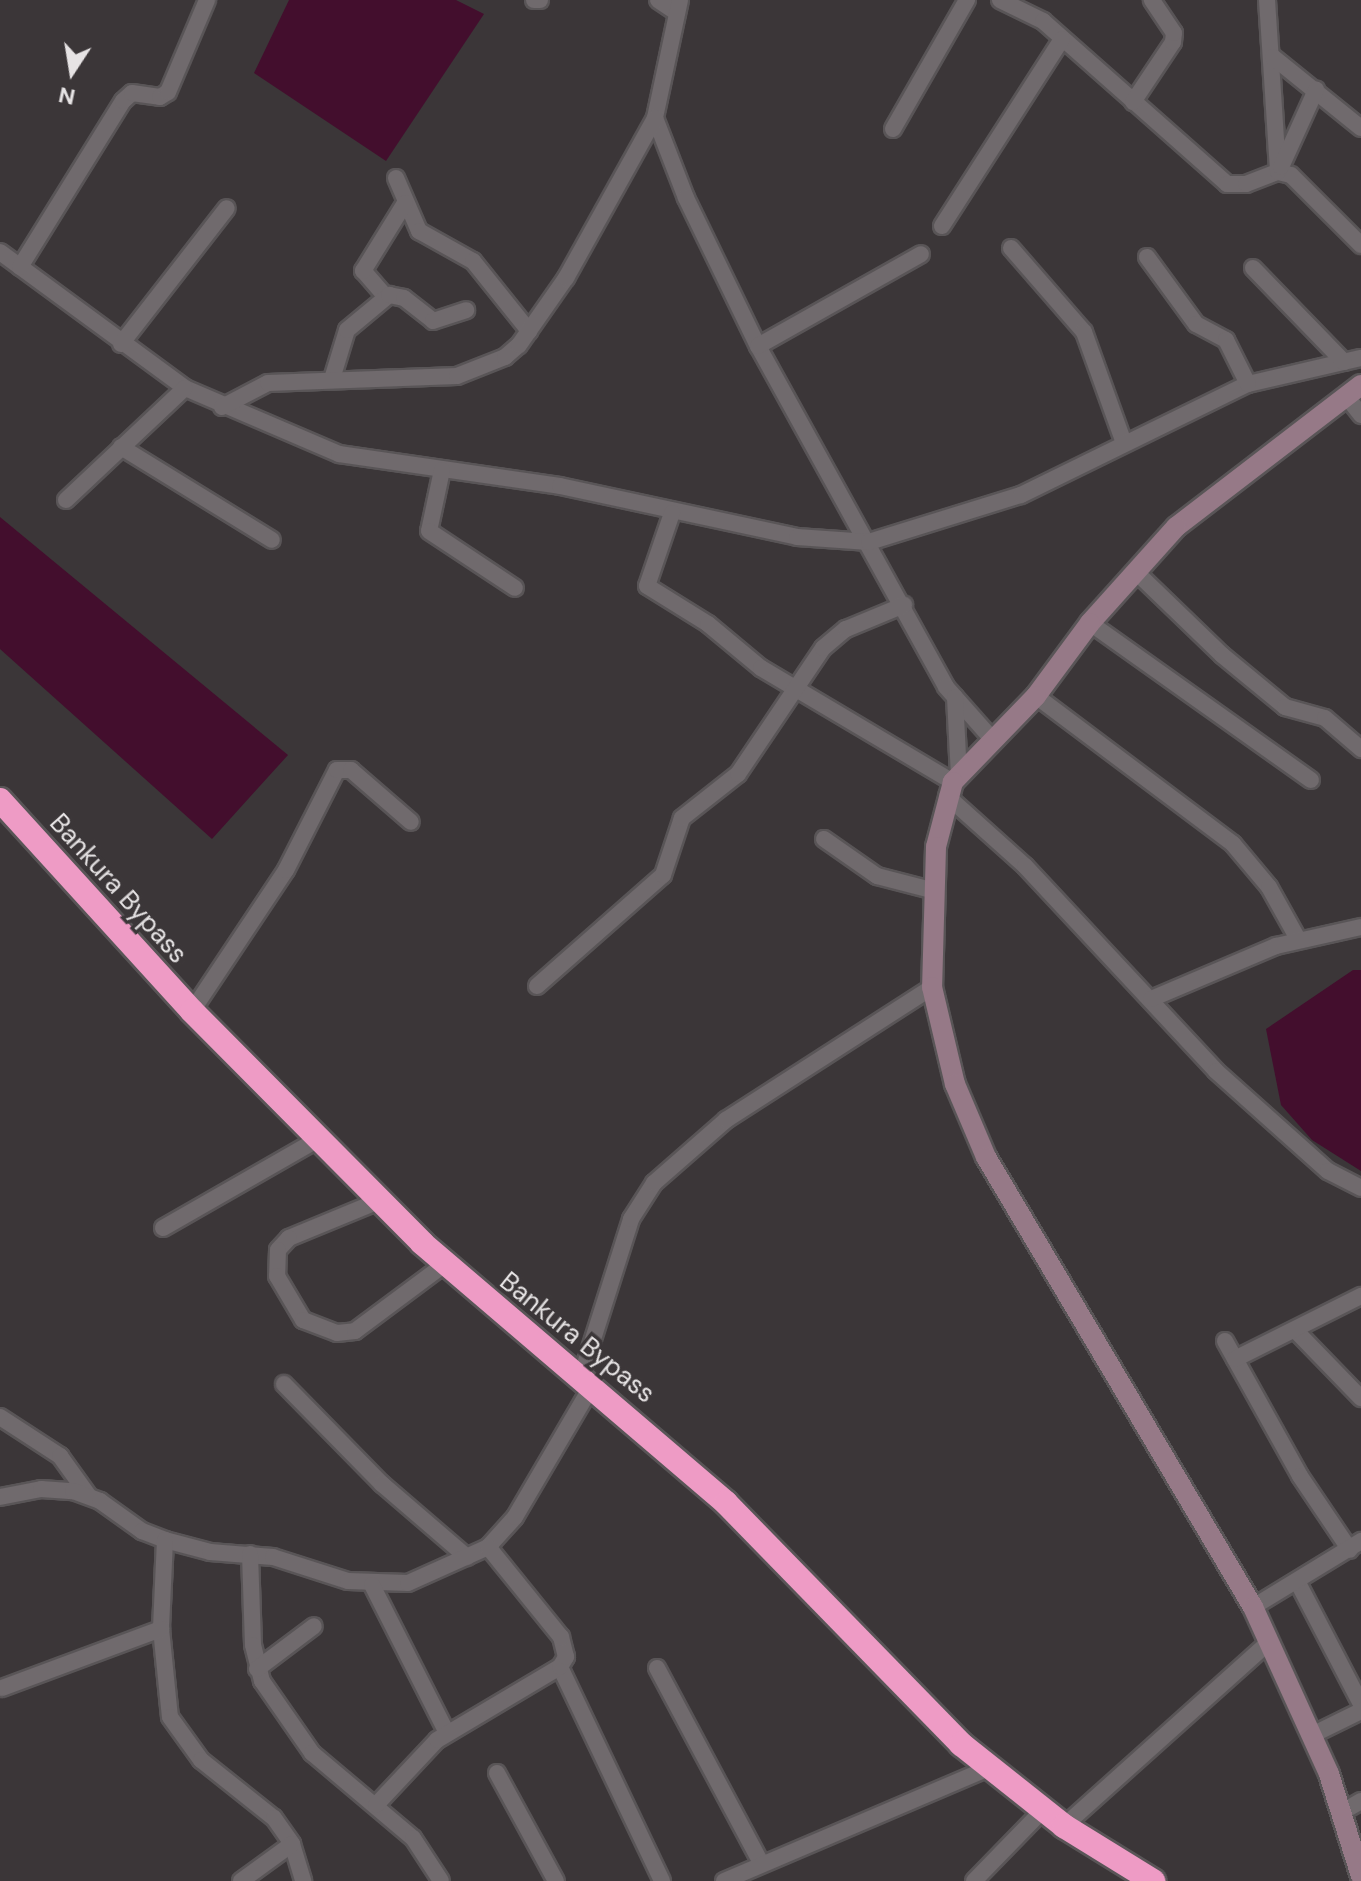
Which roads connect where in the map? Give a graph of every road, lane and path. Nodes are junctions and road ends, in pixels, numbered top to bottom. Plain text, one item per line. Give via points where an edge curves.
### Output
1 (207, 0) edge
2 (658, 0) edge
3 (967, 0) edge
4 (1000, 0) edge
5 (1152, 0) edge
6 (1267, 0) edge
7 (679, 6) edge
8 (1062, 39) junction
9 (1273, 57) junction
10 (1316, 90) junction
11 (1133, 102) junction
12 (655, 118) junction
13 (1361, 128) edge
14 (893, 129) dead end
15 (1278, 172) junction
16 (396, 178) dead end
17 (405, 203) junction
18 (227, 208) dead end
19 (942, 226) dead end
20 (1361, 245) edge
21 (1011, 248) dead end
22 (0, 252) edge
23 (921, 254) dead end
24 (1147, 257) dead end
25 (20, 267) junction
26 (1253, 268) dead end
27 (386, 297) junction
28 (466, 310) dead end
29 (529, 331) junction
30 (121, 344) junction
31 (758, 346) junction
32 (1353, 360) edge
33 (332, 379) junction
34 (1248, 384) junction
35 (185, 388) junction
36 (1354, 391) edge
37 (222, 407) junction
38 (1361, 415) edge
39 (1124, 443) junction
40 (121, 447) junction
41 (442, 470) junction
42 (66, 500) dead end
43 (672, 513) junction
44 (272, 540) dead end
45 (869, 542) junction
46 (1135, 571) junction
47 (515, 588) dead end
48 (904, 605) junction
49 (1090, 623) junction
50 (796, 690) junction
51 (955, 696) junction
52 (1036, 696) junction
53 (992, 739) junction
54 (1361, 749) edge
55 (1311, 780) dead end
56 (953, 784) junction
57 (0, 800) edge
58 (411, 822) dead end
59 (824, 839) dead end
60 (935, 891) junction
61 (1361, 927) edge
62 (1298, 939) junction
63 (537, 986) dead end
64 (932, 987) junction
65 (1151, 999) junction
66 (192, 1011) junction
67 (320, 1138) junction
68 (1361, 1188) edge
69 (381, 1200) junction
70 (163, 1228) dead end
71 (445, 1264) junction
72 (1361, 1296) edge
73 (1295, 1330) junction
74 (1225, 1341) dead end
75 (1235, 1359) junction
76 (586, 1381) junction
77 (284, 1384) dead end
78 (1361, 1398) edge
79 (0, 1417) edge
80 (88, 1495) junction
81 (0, 1497) edge
82 (165, 1540) junction
83 (1358, 1543) edge
84 (488, 1547) junction
85 (250, 1554) junction
86 (467, 1557) junction
87 (1297, 1581) junction
88 (372, 1585) junction
89 (1253, 1607) junction
90 (314, 1626) dead end
91 (161, 1629) junction
92 (1269, 1642) junction
93 (560, 1667) junction
94 (657, 1668) dead end
95 (257, 1669) junction
96 (2, 1688) dead end
97 (1361, 1704) edge
98 (1361, 1711) edge
99 (447, 1733) junction
100 (1312, 1735) junction
101 (989, 1768) junction
102 (497, 1773) dead end
103 (1361, 1801) edge
104 (376, 1805) junction
105 (1043, 1810) junction
106 (1342, 1812) junction
107 (1064, 1826) junction
108 (292, 1844) junction
109 (761, 1863) junction
110 (1124, 1874) edge
111 (1361, 1876) edge
112 (241, 1881) edge
113 (303, 1881) edge
114 (441, 1881) edge
115 (556, 1881) edge
116 (662, 1881) edge
117 (724, 1881) edge
118 (974, 1881) edge
119 (1153, 1881) edge

1 - 25 street via 168,92 160,97 132,93 123,101
2 - 7 street
3 - 14 street
4 - 8 street via 1043,21
5 - 11 street via 1174,33 1173,42
6 - 9 street
7 - 12 street
8 - 11 street
8 - 19 street
9 - 10 street
9 - 15 street
10 - 13 street
10 - 15 street
11 - 15 street via 1227,184 1246,184
12 - 29 street via 566,278
12 - 31 street via 686,198
15 - 20 street via 1304,183
16 - 17 street
17 - 27 street via 364,267 367,280
17 - 29 street via 419,231 473,261
18 - 30 street
21 - 39 street via 1084,332
22 - 25 street
23 - 31 street
24 - 34 street via 1196,324 1226,340
25 - 30 street
26 - 32 street
27 - 28 street via 404,298 433,321
27 - 33 street via 347,330
29 - 33 street via 505,357 457,376
30 - 35 street
31 - 45 street
32 - 34 street
33 - 37 street via 268,383
34 - 39 street
35 - 37 street
35 - 40 street
36 - 38 street
36 - 46 street via 1200,507
37 - 41 street via 339,454
39 - 45 street via 1021,495
40 - 42 street
40 - 44 street
41 - 43 street via 560,486
41 - 47 street via 429,531
43 - 45 street via 766,534
43 - 50 street via 647,586
45 - 48 street
46 - 49 street
46 - 54 street via 1285,707 1325,718
48 - 50 street via 832,639
48 - 51 street
49 - 52 street
49 - 55 street
50 - 56 street
50 - 63 street via 738,774 682,818 663,875
51 - 53 street
51 - 56 street
52 - 53 street
52 - 62 street via 1233,844 1269,887
53 - 56 street
56 - 60 street via 939,823
56 - 65 street
57 - 66 highway, Bankura Bypass
58 - 66 street via 351,770 337,770 286,870
59 - 60 street via 877,876
60 - 64 street
61 - 62 street
62 - 65 street
64 - 76 street via 726,1120 654,1183 631,1219
64 - 89 street via 955,1084 986,1157
65 - 68 street via 1243,1096 1328,1171
66 - 67 highway, Bankura Bypass
67 - 69 highway, Bankura Bypass
67 - 70 street
69 - 71 highway, Bankura Bypass
69 - 71 street via 289,1238 278,1250 277,1276 303,1320 337,1333 355,1331
71 - 76 highway, Bankura Bypass
72 - 73 street
73 - 75 street
73 - 78 street
74 - 75 street
75 - 83 street via 1300,1476
76 - 84 street via 515,1517
76 - 101 highway, Bankura Bypass via 726,1503 863,1647
77 - 86 street via 382,1484
79 - 80 street via 60,1456
80 - 81 street via 41,1489
80 - 82 street
82 - 85 street via 210,1552
82 - 91 street
83 - 87 street
84 - 86 street
84 - 93 street via 561,1637 566,1648
85 - 88 street
85 - 95 street
86 - 88 street via 408,1583
87 - 89 street
87 - 97 street
88 - 99 street
89 - 92 street
90 - 95 street
91 - 96 street
91 - 108 street via 170,1717 201,1760 274,1818
92 - 100 street
92 - 107 street
93 - 99 street
93 - 116 street
94 - 109 street
95 - 104 street via 312,1753
98 - 100 street
99 - 104 street
100 - 106 street
101 - 105 highway, Bankura Bypass
101 - 109 street
102 - 115 street
103 - 106 street
104 - 114 street via 413,1838
105 - 107 highway, Bankura Bypass
105 - 118 street
106 - 111 street
107 - 110 highway, Bankura Bypass
108 - 112 street
108 - 113 street
109 - 117 street
110 - 119 highway, Bankura Bypass

